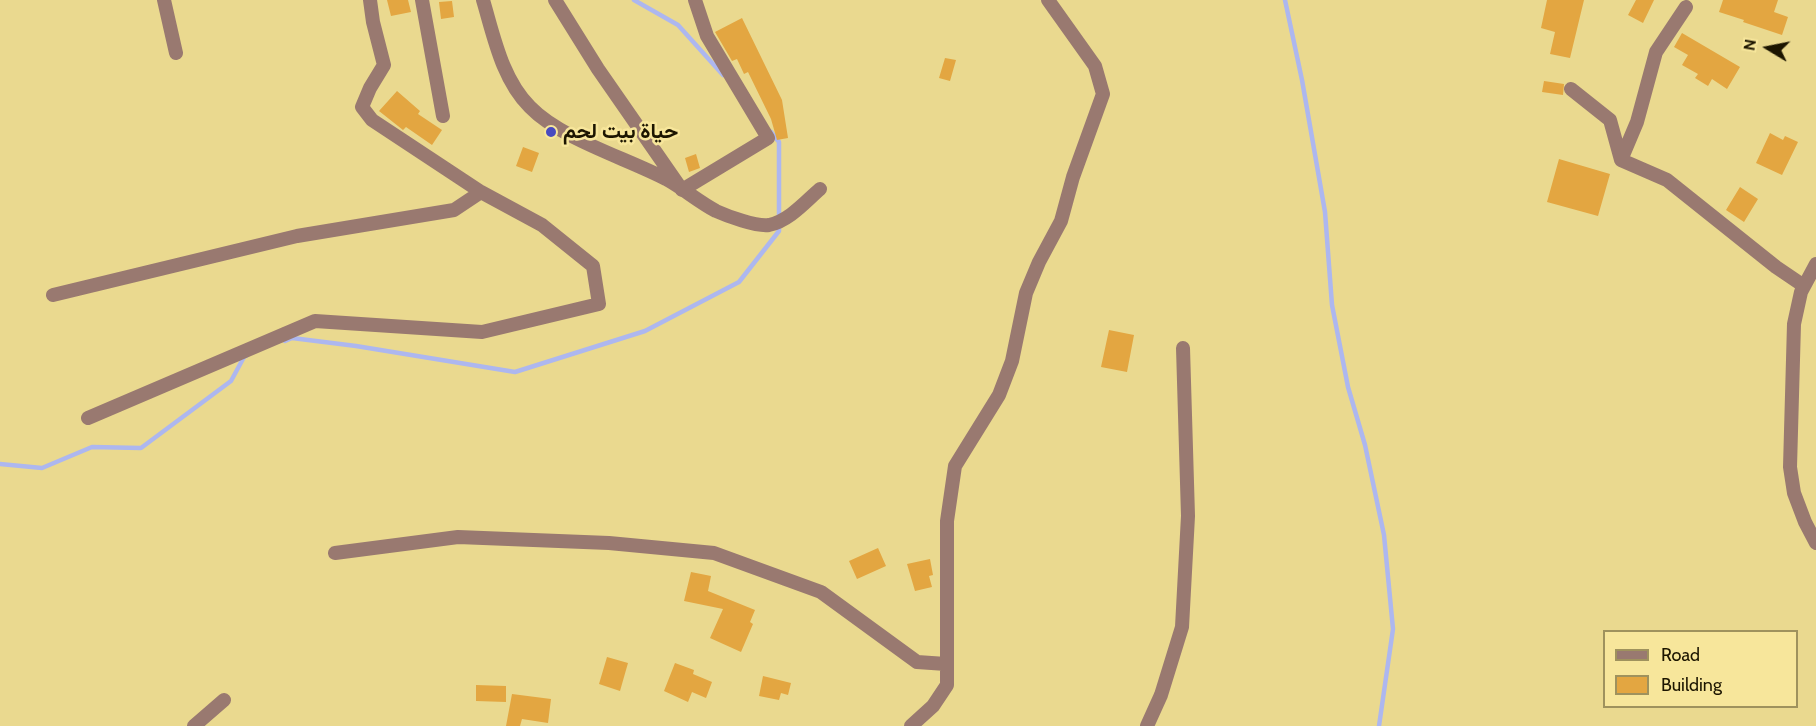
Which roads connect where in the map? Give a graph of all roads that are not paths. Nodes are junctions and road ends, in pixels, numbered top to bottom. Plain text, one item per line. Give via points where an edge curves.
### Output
1 (164, 0) edge
2 (370, 0) edge
3 (422, 0) edge
4 (483, 0) edge
5 (555, 0) edge
6 (694, 0) edge
7 (1048, 0) edge
8 (1686, 7) dead end
9 (177, 53) dead end
10 (1571, 89) dead end
11 (443, 116) dead end
12 (1621, 160) junction
13 (820, 189) dead end
14 (682, 190) junction
15 (481, 192) junction
16 (1814, 269) edge
17 (1804, 286) junction
18 (52, 295) dead end
19 (1183, 348) dead end
20 (88, 418) dead end
21 (1816, 543) edge
22 (335, 553) dead end
23 (946, 664) junction
24 (225, 700) dead end
25 (194, 726) edge
26 (910, 726) edge
27 (1147, 726) edge

1 - 9 street
2 - 15 street via 384,65 362,107 372,120
3 - 11 street
4 - 14 street via 510,80 530,108 559,130
5 - 14 street via 597,69
6 - 14 street via 707,36 768,138
7 - 23 street via 1095,66 1103,94 1061,221 1026,293 1012,361 999,395 955,466 947,521
8 - 12 street via 1656,52 1637,122
10 - 12 street via 1610,120
12 - 17 street via 1667,180
13 - 14 street via 791,215 768,225 717,212
15 - 18 street via 454,210 297,236
15 - 20 street via 543,225 593,266 599,304 482,332 315,321
16 - 17 street
17 - 21 street via 1794,324 1790,467 1794,493
19 - 27 street via 1188,516 1182,627
22 - 23 street via 458,537 609,543 714,553 821,592 917,662
23 - 26 street via 947,685 933,706
24 - 25 street

